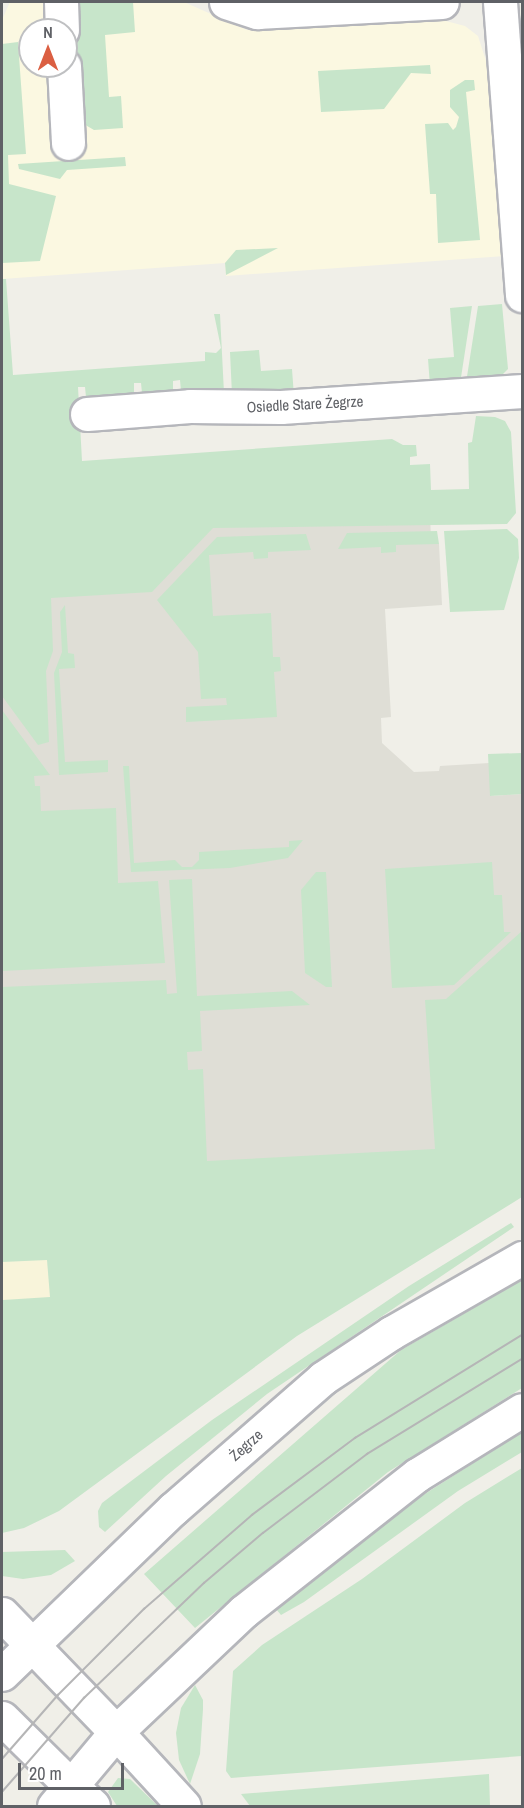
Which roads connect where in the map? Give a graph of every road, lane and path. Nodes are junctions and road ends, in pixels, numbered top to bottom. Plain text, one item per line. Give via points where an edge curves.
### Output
1 (61, 2) edge
2 (226, 2) edge
3 (442, 2) edge
4 (500, 2) edge
5 (62, 18) edge
6 (65, 78) edge
7 (68, 143) dead end
8 (522, 295) edge
9 (522, 391) edge
10 (87, 414) dead end
11 (522, 1258) edge
12 (522, 1410) edge
13 (2, 1614) edge
14 (32, 1643) junction
15 (2, 1674) edge
16 (2, 1718) edge
17 (116, 1732) junction
18 (72, 1799) edge
19 (184, 1806) edge

1 - 5 street
2 - 3 street via 257,12
4 - 8 street
6 - 7 street
9 - 10 street, Osiedle Stare Żegrze via 281,407 189,406
11 - 14 street, Żegrze via 391,1333 316,1383 173,1509
12 - 17 street via 417,1475 353,1522 244,1611
13 - 14 street
14 - 15 street, Żegrze
14 - 17 street
16 - 18 street
17 - 18 street
17 - 19 street

